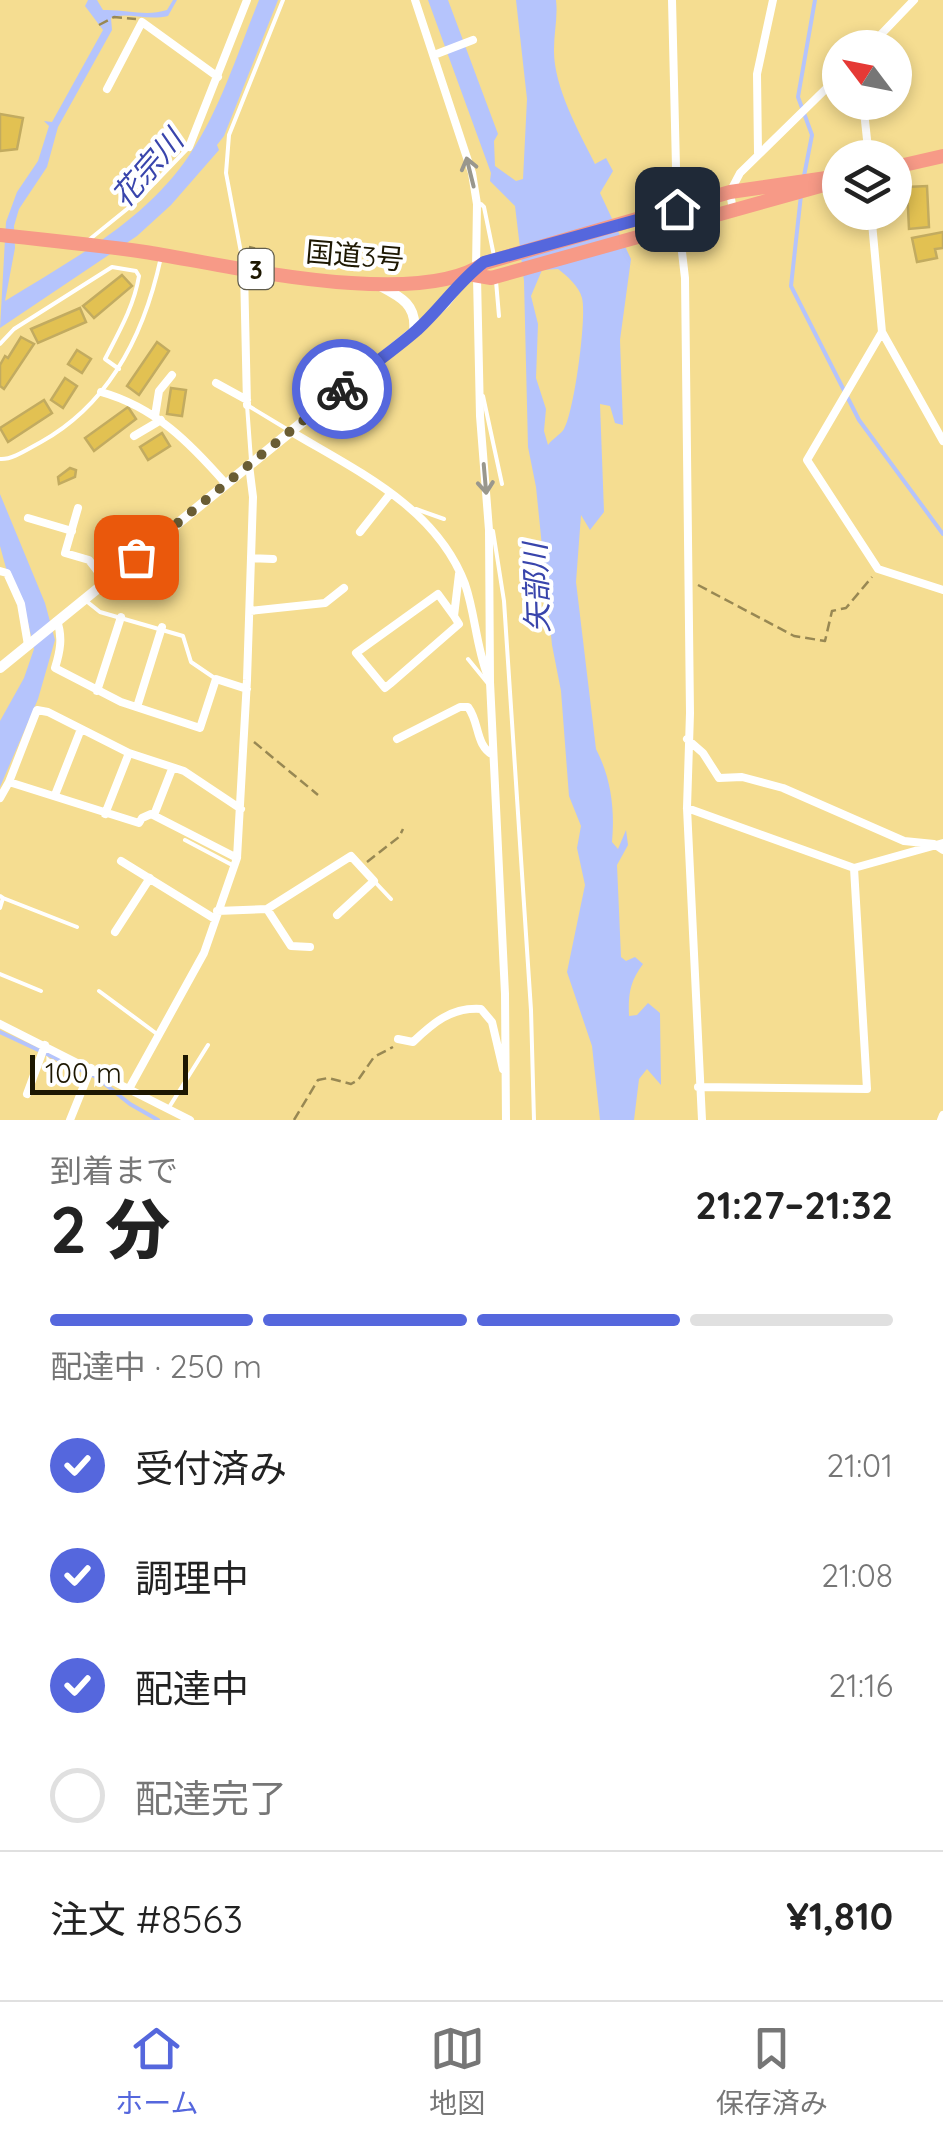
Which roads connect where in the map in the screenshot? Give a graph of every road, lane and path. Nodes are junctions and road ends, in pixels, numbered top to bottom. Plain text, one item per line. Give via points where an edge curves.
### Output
1 (247, 0) edge
2 (283, 0) edge
3 (415, 0) edge
4 (672, 0) edge
5 (773, 0) edge
6 (914, 0) edge
7 (142, 22) junction
8 (99, 25) dead end
9 (885, 30) edge
10 (473, 40) dead end
11 (434, 54) junction
12 (218, 76) junction
13 (108, 90) dead end
14 (822, 92) edge
15 (188, 147) joint
16 (758, 153) junction
17 (943, 156) edge
18 (912, 163) edge
19 (822, 182) edge
20 (784, 190) junction
21 (730, 192) junction
22 (477, 201) junction
23 (733, 211) junction
24 (672, 219) junction
25 (873, 230) edge
26 (0, 235) edge
27 (87, 244) junction
28 (248, 249) dead end
29 (258, 250) dead end
30 (162, 254) junction
31 (244, 267) junction
32 (479, 272) junction
33 (376, 284) junction
34 (500, 316) dead end
35 (414, 332) junction
36 (882, 332) junction
37 (0, 344) edge
38 (119, 369) junction
39 (172, 375) dead end
40 (216, 383) dead end
41 (481, 388) junction
42 (101, 392) junction
43 (248, 402) junction
44 (158, 418) junction
45 (290, 431) junction
46 (134, 436) dead end
47 (943, 441) edge
48 (0, 459) edge
49 (250, 464) junction
50 (226, 484) junction
51 (502, 484) dead end
52 (390, 494) junction
53 (78, 508) dead end
54 (410, 509) junction
55 (28, 518) dead end
56 (444, 519) dead end
57 (490, 530) junction
58 (72, 531) junction
59 (360, 532) dead end
60 (251, 558) junction
61 (273, 559) dead end
62 (878, 568) junction
63 (0, 571) edge
64 (458, 574) junction
65 (688, 579) junction
66 (106, 582) junction
67 (344, 588) dead end
68 (943, 590) edge
69 (320, 592) dead end
70 (84, 599) junction
71 (329, 600) junction
72 (250, 610) junction
73 (121, 616) junction
74 (454, 616) junction
75 (56, 622) junction
76 (162, 627) junction
77 (29, 644) junction
78 (468, 659) dead end
79 (0, 668) edge
80 (216, 679) junction
81 (490, 684) junction
82 (247, 689) junction
83 (98, 691) junction
84 (137, 707) junction
85 (81, 729) junction
86 (244, 738) junction
87 (397, 739) dead end
88 (687, 739) junction
89 (129, 754) junction
90 (492, 756) junction
91 (172, 768) junction
92 (9, 782) junction
93 (55, 795) junction
94 (318, 795) dead end
95 (0, 798) edge
96 (687, 808) junction
97 (241, 809) junction
98 (104, 814) junction
99 (154, 815) junction
100 (403, 828) dead end
101 (186, 840) dead end
102 (940, 845) edge
103 (122, 861) dead end
104 (235, 862) junction
105 (362, 866) junction
106 (854, 868) junction
107 (150, 878) junction
108 (374, 881) junction
109 (2, 897) edge
110 (390, 899) dead end
111 (0, 908) edge
112 (266, 909) junction
113 (216, 915) junction
114 (336, 915) dead end
115 (77, 927) dead end
116 (115, 932) dead end
117 (310, 947) dead end
118 (0, 974) edge
119 (98, 991) dead end
120 (41, 992) dead end
121 (0, 1024) edge
122 (157, 1034) junction
123 (402, 1040) joint
124 (208, 1045) dead end
125 (46, 1046) junction
126 (91, 1068) junction
127 (506, 1078) junction
128 (130, 1088) junction
129 (698, 1088) junction
130 (27, 1094) dead end
131 (168, 1109) junction
132 (533, 1118) edge
133 (70, 1120) edge
134 (190, 1120) edge
135 (294, 1120) edge
136 (506, 1120) edge
137 (702, 1120) edge

1 - 12 street
2 - 31 lane via 229,135 226,173
3 - 11 street
4 - 24 street
5 - 16 street via 758,74
6 - 9 street
7 - 8 path via 127,17
7 - 12 street
7 - 13 street
10 - 11 street
22 -> 11 street
12 - 15 street
14 - 16 street
15 - 27 lane
16 - 21 street
17 - 18 highway
19 - 20 highway, 国道3号 / 3
20 - 21 highway, 国道3号 / 3
20 - 23 highway, 国道3号 / 3
21 - 23 street
21 - 24 highway, 国道3号 / 3
22 - 32 street
22 - 34 lane via 493,246
23 - 24 highway, 国道3号 / 3
24 - 32 highway, 国道3号 / 3
24 - 65 street via 685,288
25 - 36 street
26 - 27 highway, 国道3号 / 3
27 - 30 highway, 国道3号 / 3
28 - 29 path
30 - 31 highway, 国道3号 / 3
30 - 38 lane via 138,334
31 - 33 highway, 国道3号 / 3
31 - 43 street
32 - 33 highway, 国道3号 / 3 via 416,285
32 - 35 street
32 - 41 street
33 - 35 street via 409,304
35 - 45 street
36 - 47 street
36 - 62 street via 807,460
37 - 38 lane via 112,267 136,271 126,321 105,359
38 - 42 lane
39 - 44 street via 159,391
40 - 43 street
41 - 51 lane
41 -> 57 street
42 - 44 street
42 - 48 lane via 48,438
43 - 45 lane
43 - 49 lane
44 - 46 street
44 - 50 street
45 - 49 street
45 - 52 street
49 - 50 street
49 - 60 street
50 - 66 street
52 - 54 street
52 - 59 street
53 - 58 street
54 - 56 lane
54 - 64 street via 440,537
55 - 58 street
57 - 81 street
57 - 132 lane via 504,601
58 - 66 street via 65,553 88,560
60 - 61 street
60 - 72 street
62 - 65 path via 846,608 832,610 825,641 794,636
62 - 68 street
63 - 77 street via 22,604
64 - 74 street
64 - 81 street
65 - 88 street
66 - 70 street
67 - 71 street
69 - 71 street
70 - 73 lane via 100,612
70 - 75 street
71 - 72 street
72 - 82 street
73 - 76 lane
73 - 83 street
74 - 74 street via 459,624 385,688 356,653 438,594
75 - 77 street
75 - 83 street via 61,632 55,668
76 - 80 lane via 184,636 191,662
76 - 84 street
77 - 79 street
78 - 81 lane
80 - 82 street
80 - 84 street via 200,728
81 - 90 street
82 - 86 street
83 - 84 street
85 - 89 street
85 - 92 street via 37,710
85 - 93 street
86 - 94 path
86 - 97 street
87 - 90 street via 468,707 482,748
88 - 96 street
88 - 102 street via 719,778 783,788 904,841
89 - 91 street
89 - 98 street
90 - 127 street
91 - 97 street
91 - 99 street
92 - 93 street
92 - 95 street
93 - 98 street
96 - 106 street
96 - 129 street
97 - 104 street
98 - 99 street via 138,823
99 - 104 street
100 - 105 path
101 - 104 lane
102 - 106 street
103 - 107 street
104 - 113 street
105 - 108 street
105 - 112 street via 355,853
106 - 129 street via 866,1089
107 - 113 street
107 - 116 street
108 - 110 lane
108 - 114 street
109 - 111 lane
109 - 115 lane
112 - 113 street
112 - 117 street via 291,946
113 - 122 street via 204,953
118 - 120 lane
119 - 122 lane
121 - 125 street
122 - 128 street
123 - 127 street via 413,1042 452,1012 481,1010 492,1022
123 - 135 path via 374,1056 351,1084 318,1080
124 - 131 lane
125 - 126 street
125 - 130 street
126 - 128 street
126 - 133 street
127 - 136 street
128 - 131 street
129 - 137 street
131 - 134 street

